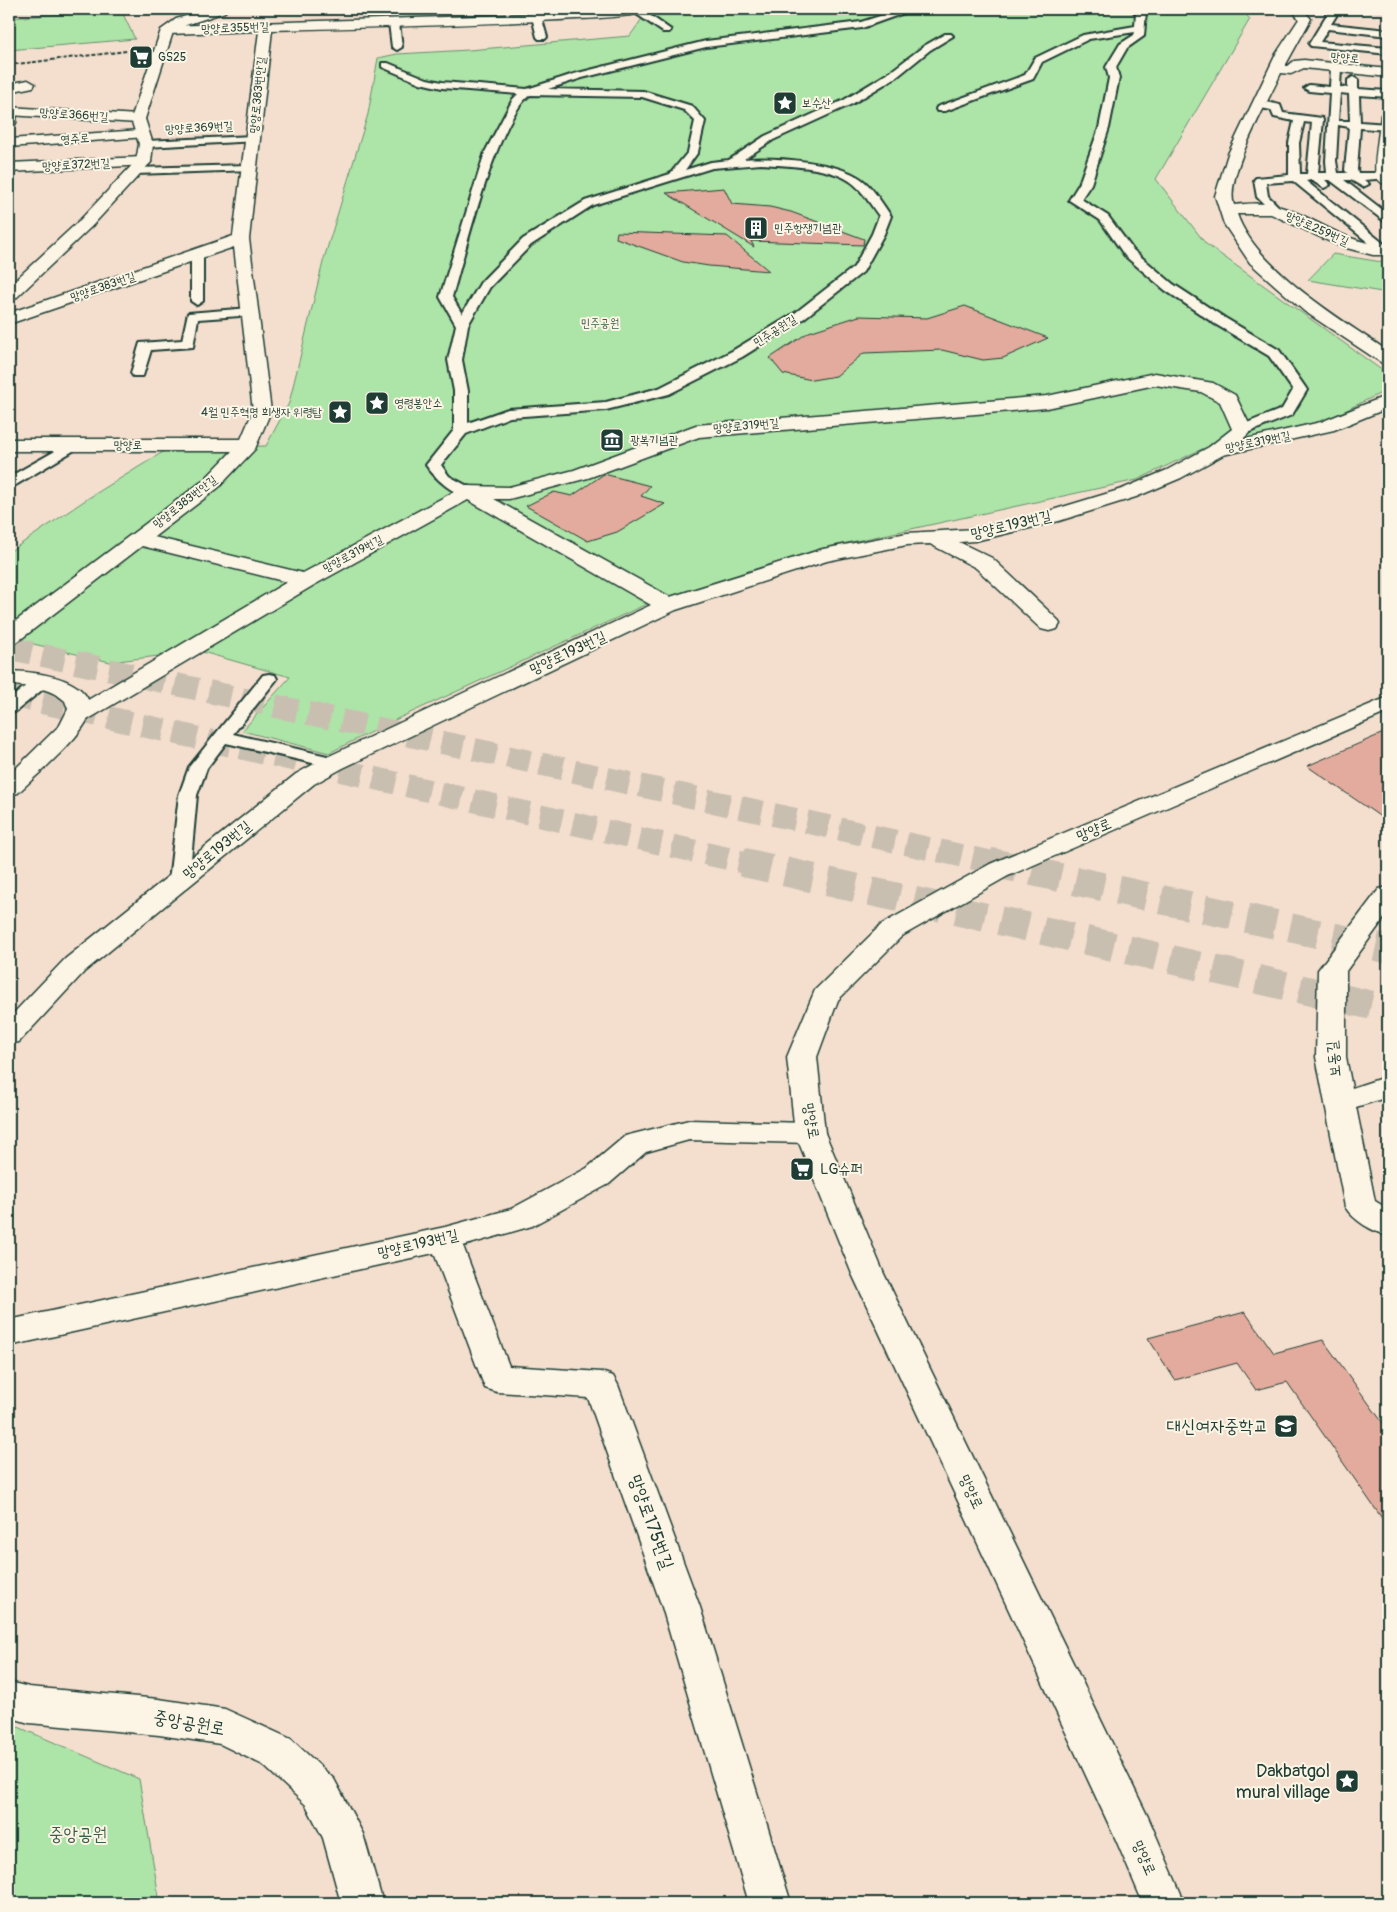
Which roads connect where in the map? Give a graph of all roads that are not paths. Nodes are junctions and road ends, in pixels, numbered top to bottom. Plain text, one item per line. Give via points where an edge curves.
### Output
1 (221, 9) edge
2 (353, 9) edge
3 (910, 9) edge
4 (1134, 9) edge
5 (1297, 9) edge
6 (641, 10) edge
7 (535, 13) edge
8 (1334, 14) edge
9 (425, 15) edge
10 (605, 16) edge
11 (394, 23) junction
12 (352, 24) junction
13 (1324, 26) junction
14 (266, 27) junction
15 (1139, 28) junction
16 (167, 30) junction
17 (666, 30) dead end
18 (1388, 33) edge
19 (948, 36) dead end
20 (542, 37) dead end
21 (1316, 41) junction
22 (1388, 45) edge
23 (397, 47) dead end
24 (1388, 51) edge
25 (1302, 53) dead end
26 (385, 65) dead end
27 (1334, 67) junction
28 (1276, 69) junction
29 (1388, 73) edge
30 (1316, 79) junction
31 (28, 84) dead end
32 (1353, 86) junction
33 (9, 88) edge
34 (1334, 90) junction
35 (528, 92) junction
36 (1388, 94) edge
37 (1260, 105) junction
38 (941, 109) dead end
39 (9, 113) edge
40 (1300, 118) junction
41 (1318, 120) junction
42 (1335, 122) junction
43 (1354, 124) junction
44 (1387, 127) edge
45 (141, 133) junction
46 (253, 139) junction
47 (9, 143) edge
48 (734, 161) junction
49 (139, 167) junction
50 (9, 168) edge
51 (250, 168) junction
52 (1386, 173) edge
53 (674, 176) junction
54 (1313, 177) junction
55 (1332, 177) junction
56 (1354, 177) junction
57 (1296, 178) junction
58 (1373, 192) dead end
59 (1336, 194) dead end
60 (1228, 210) junction
61 (1278, 212) junction
62 (1388, 218) edge
63 (242, 238) junction
64 (1387, 250) edge
65 (197, 254) junction
66 (9, 295) edge
67 (197, 301) dead end
68 (250, 312) junction
69 (9, 319) edge
70 (462, 325) junction
71 (1388, 359) edge
72 (138, 373) dead end
73 (1388, 401) edge
74 (1242, 430) junction
75 (461, 431) junction
76 (248, 444) junction
77 (9, 445) edge
78 (73, 445) junction
79 (1216, 451) junction
80 (9, 483) edge
81 (468, 492) junction
82 (934, 537) junction
83 (137, 539) junction
84 (306, 580) junction
85 (668, 605) junction
86 (1049, 624) dead end
87 (9, 637) edge
88 (9, 678) edge
89 (269, 679) dead end
90 (42, 681) junction
91 (1388, 704) edge
92 (9, 708) edge
93 (79, 715) junction
94 (222, 737) junction
95 (334, 763) junction
96 (9, 788) edge
97 (179, 881) junction
98 (1388, 895) edge
99 (9, 1035) edge
100 (1388, 1086) edge
101 (1340, 1100) junction
102 (810, 1133) junction
103 (1388, 1224) edge
104 (445, 1239) junction
105 (9, 1334) edge
106 (9, 1699) edge
107 (362, 1903) edge
108 (770, 1903) edge
109 (1164, 1903) edge

1 - 16 street
2 - 12 street
3 - 35 lane via 862,25 706,44
4 - 15 lane via 1141,11
5 - 28 street via 1305,19
6 - 10 street, 망양로355번길
6 - 17 lane
7 - 9 street, 망양로355번길
7 - 10 street, 망양로355번길
7 - 20 lane
8 - 13 lane
9 - 11 street, 망양로355번길
11 - 12 street, 망양로355번길
11 - 23 lane
12 - 14 street, 망양로355번길
13 - 18 lane, 망양로
13 - 21 lane
14 - 16 street, 망양로355번길
14 - 46 street, 망양로383번안길
15 - 38 lane via 1086,37 1038,60 1029,77
15 - 74 lane via 1140,36 1123,46 1111,67 1114,78 1104,128 1085,184 1075,200 1104,218 1129,253 1169,287 1274,353 1300,390 1287,412
16 - 45 street
19 - 48 lane, 민주공원길 via 848,102 769,138
21 - 22 lane, 망양로
21 - 24 lane
25 - 27 lane, 망양로
26 - 35 lane via 442,85
27 - 29 street
27 - 30 street
27 - 34 lane
28 - 30 street via 1291,70 1299,64
28 - 37 street
30 - 34 lane
31 - 33 street
32 - 34 lane
32 - 36 lane
32 - 43 lane
34 - 42 lane
35 - 53 lane via 643,94 688,108 700,121 692,152
35 - 70 lane via 518,100 490,152 446,297
37 - 40 lane via 1276,107 1278,115
37 - 60 street via 1235,154 1223,196
39 - 45 street, 망양로366번길
40 - 41 lane
40 - 57 lane via 1294,143
41 - 42 lane
41 - 54 lane
42 - 43 lane
42 - 55 lane
43 - 44 lane
43 - 56 lane via 1351,170
44 - 52 street
45 - 46 lane, 망양로369번길
45 - 47 street, 영주로
45 - 49 street
46 - 51 street, 망양로383번안길
48 - 53 lane, 민주공원길
48 - 75 lane, 민주공원길 via 802,164 843,173 861,184 885,216 858,269 799,316 737,354 664,390 606,406 508,413
49 - 50 street, 망양로372번길
49 - 51 lane
49 - 66 street via 86,223
51 - 63 street, 망양로383번안길
52 - 56 lane
53 - 70 lane, 민주공원길 via 589,203 527,242 484,285
54 - 55 lane
54 - 57 lane
54 - 59 lane
55 - 56 lane
55 - 62 lane
56 - 58 lane
57 - 61 lane via 1260,180 1263,197
57 - 64 lane, 망양로259번길
60 - 61 street, 망양로259번길 via 1255,208
60 - 71 street via 1232,224 1256,259 1310,307
61 - 64 street, 망양로259번길 via 1336,240 1368,250
63 - 65 street, 망양로383번길
63 - 68 street, 망양로383번안길
65 - 67 lane
65 - 69 street, 망양로383번길
68 - 72 lane via 192,316 188,344 145,346
68 - 76 street, 망양로383번안길 via 262,411
70 - 75 lane, 민주공원길 via 455,360 461,391
73 - 79 street, 망양로319번길 via 1350,419 1305,433
74 - 79 street, 망양로319번길
74 - 81 street, 망양로319번길 via 1228,399 1206,387 1155,379 1047,402 696,431 581,474 509,493
75 - 81 lane, 민주공원길 via 433,464 444,479
76 - 78 street, 망양로
76 - 83 street, 망양로383번안길 via 210,484
77 - 78 street, 망양로
78 - 80 lane
79 - 82 street, 망양로193번길 via 1129,493 975,535
81 - 84 street, 망양로319번길
81 - 85 street
82 - 85 street, 망양로193번길 via 823,555
82 - 86 street via 984,563
83 - 84 street
83 - 87 street, 망양로383번안길
84 - 93 street, 망양로319번길
85 - 95 street, 망양로193번길
88 - 90 street
89 - 94 lane
90 - 92 lane
90 - 93 street via 72,693 78,702
91 - 102 street, 망양로 via 999,870 892,930 825,996 802,1057
93 - 96 street via 63,736
94 - 95 lane
94 - 97 lane via 198,767 188,796
95 - 97 street, 망양로193번길 via 305,779
97 - 99 street, 망양로193번길 via 75,965
98 - 101 street, 보동길 via 1332,970 1331,1057
100 - 101 street
101 - 103 street, 보동길 via 1361,1207
102 - 104 street, 망양로193번길 via 689,1130 636,1144 598,1176 521,1218
102 - 109 street, 망양로 via 868,1274
104 - 105 street, 망양로193번길
104 - 108 street, 망양로175번길 via 498,1379 601,1385 681,1607
106 - 107 street, 중앙공원로 via 29,1705 159,1717 225,1727 277,1752 320,1792 342,1834

